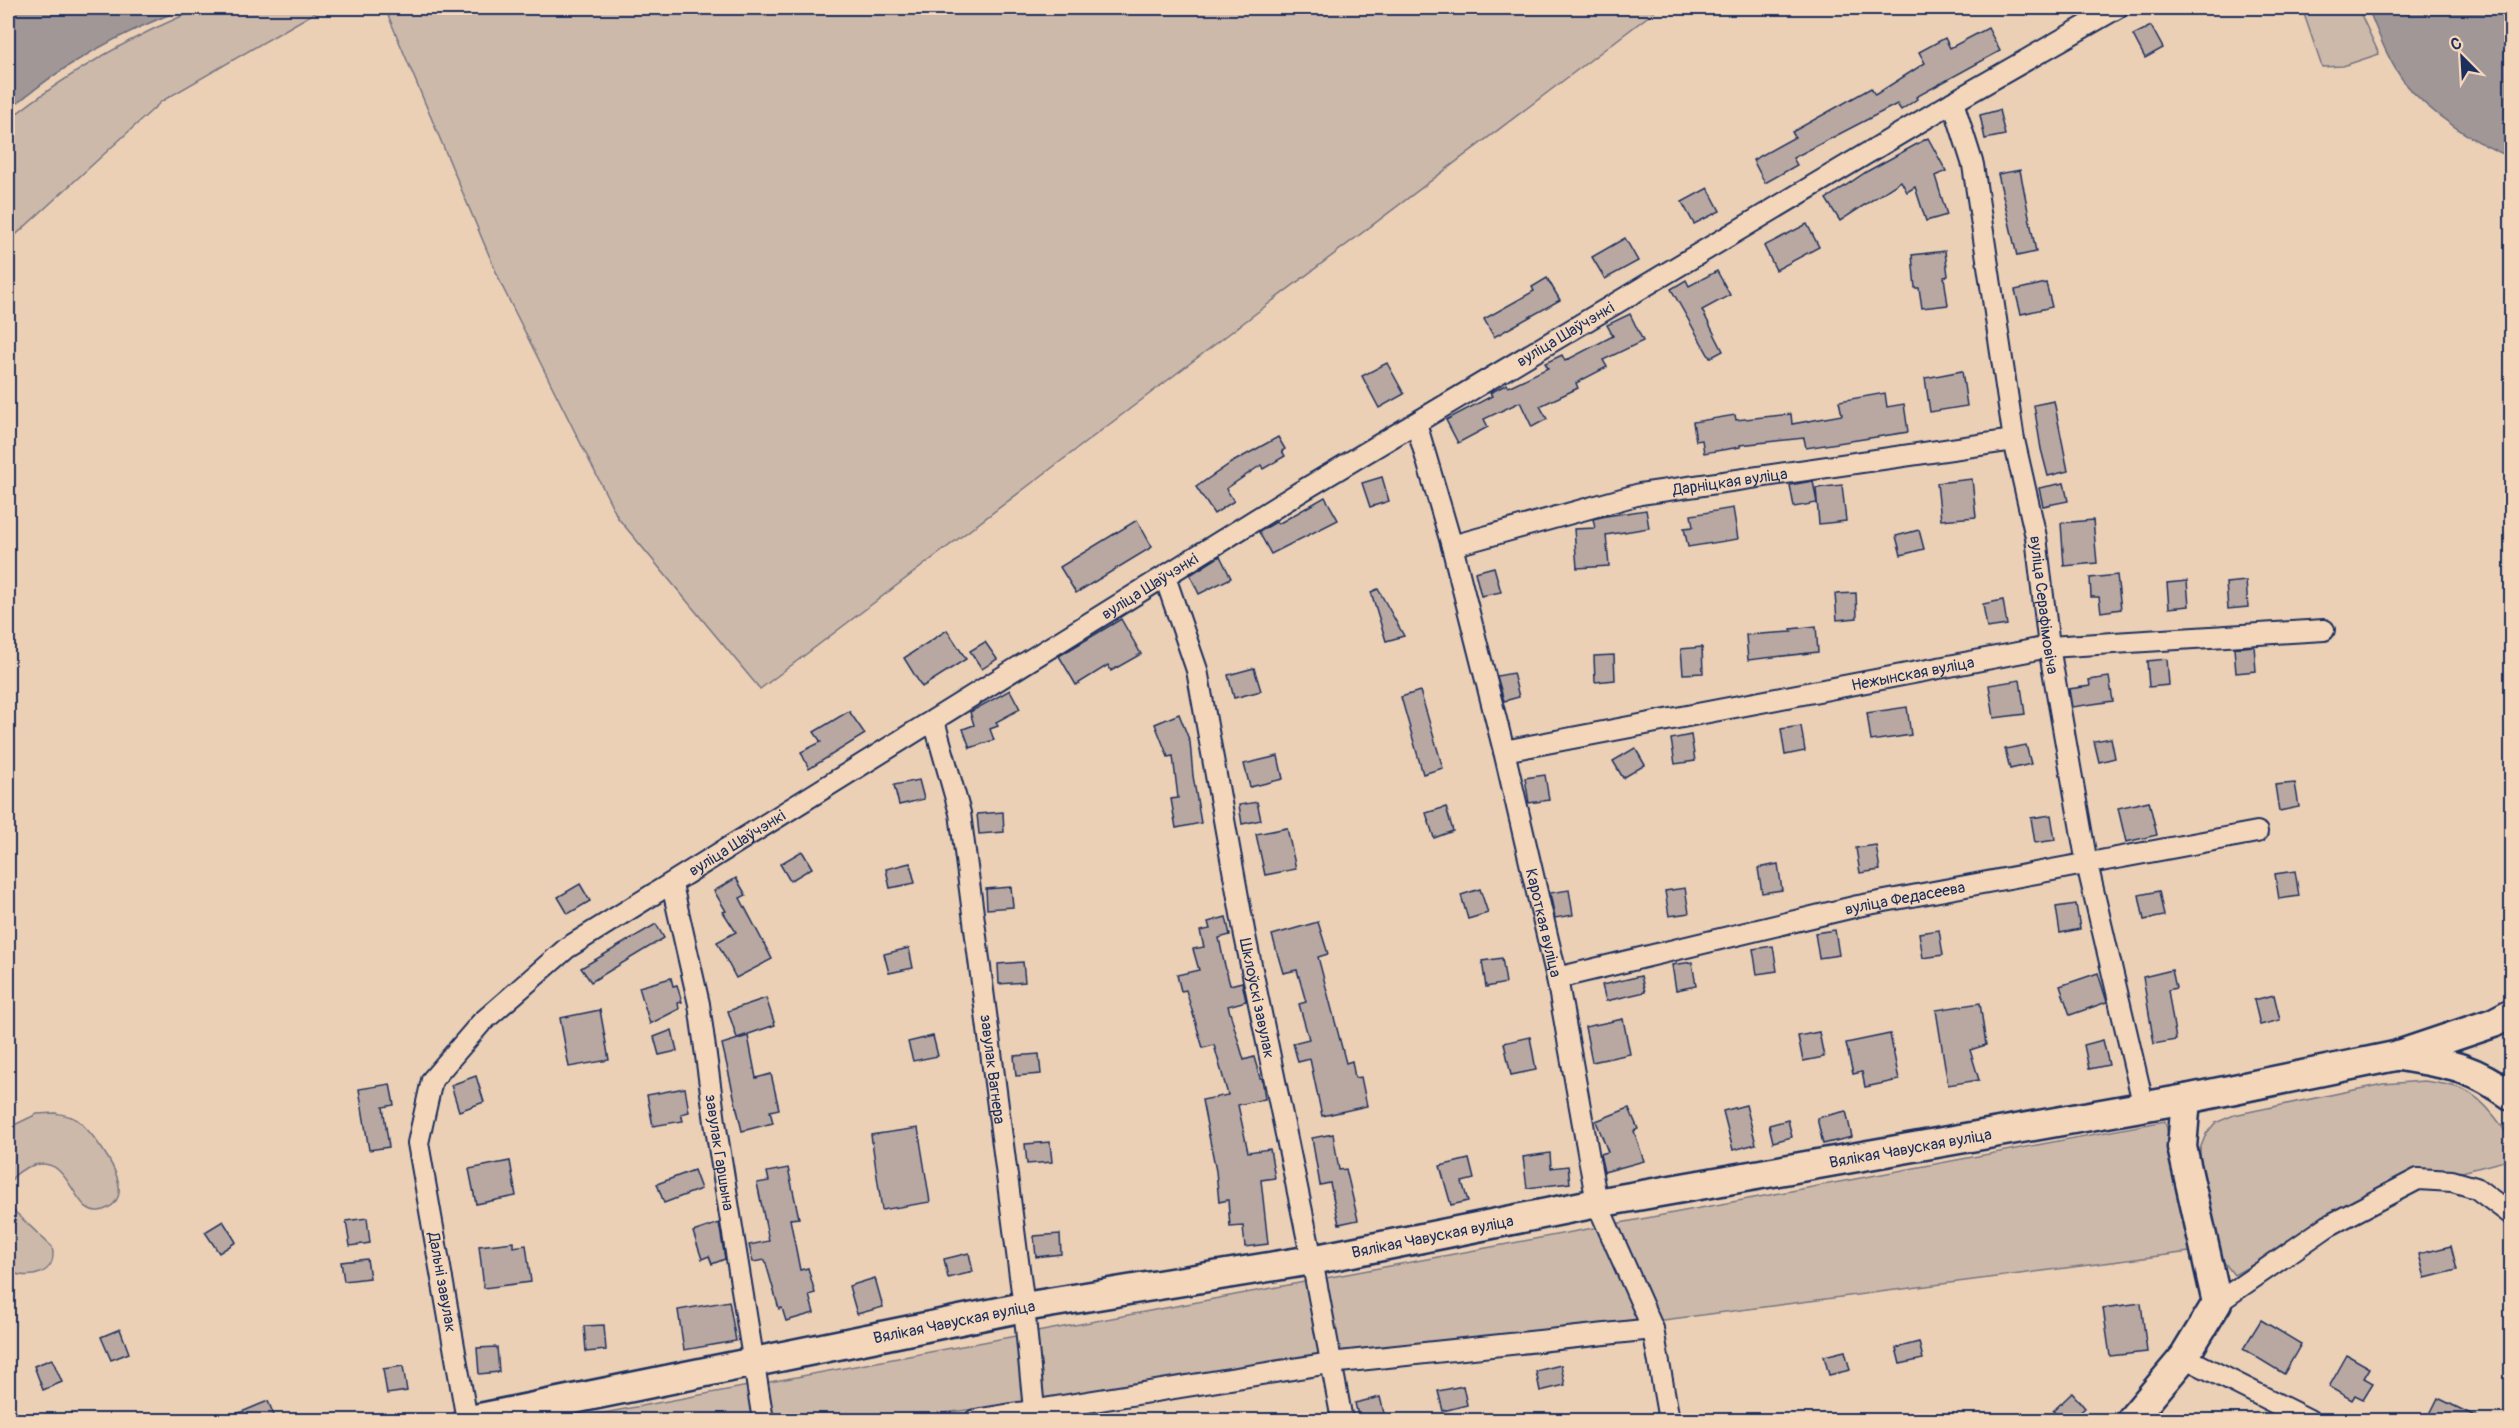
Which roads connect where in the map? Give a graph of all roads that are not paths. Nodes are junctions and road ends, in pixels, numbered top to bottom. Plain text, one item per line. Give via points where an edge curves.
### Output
1 (2117, 8) edge
2 (1953, 102) junction
3 (1416, 423) junction
4 (2014, 440) junction
5 (1452, 546) junction
6 (1165, 577) junction
7 (2324, 630) dead end
8 (2049, 647) junction
9 (934, 721) junction
10 (1504, 751) junction
11 (2257, 832) dead end
12 (2086, 864) junction
13 (672, 885) junction
14 (1557, 978) junction
15 (2511, 1013) edge
16 (2395, 1056) junction
17 (2511, 1096) edge
18 (2186, 1099) junction
19 (2144, 1107) junction
20 (418, 1143) joint
21 (1597, 1203) junction
22 (2511, 1215) edge
23 (1312, 1260) junction
24 (2217, 1303) junction
25 (1024, 1307) junction
26 (1653, 1329) junction
27 (2184, 1357) junction
28 (755, 1362) junction
29 (1330, 1363) junction
30 (1034, 1416) edge
31 (469, 1420) edge
32 (763, 1420) edge
33 (975, 1420) edge
34 (1342, 1420) edge
35 (1669, 1420) edge
36 (2131, 1420) edge
37 (2308, 1420) edge

1 - 2 street, вуліца Шаўчэнкі
2 - 3 street, вуліца Шаўчэнкі
2 - 4 street, вуліца Серафімовіча via 1973,165
3 - 5 street, Кароткая вуліца
3 - 6 street, вуліца Шаўчэнкі
4 - 5 street, Дарніцкая вуліца via 1640,494
4 - 8 street, вуліца Серафімовіча via 2036,537
5 - 10 street, Кароткая вуліца
6 - 9 street, вуліца Шаўчэнкі
6 - 23 street, Шклоўскі завулак via 1197,670 1245,936
7 - 8 street, Нежынская вуліца
8 - 10 street, Нежынская вуліца
8 - 12 street, вуліца Серафімовіча
9 - 13 street, вуліца Шаўчэнкі
9 - 25 street, завулак Вагнера via 960,813
10 - 14 street, Кароткая вуліца
11 - 12 street, вуліца Федасеева
12 - 14 street, вуліца Федасеева via 1858,906
12 - 19 street, вуліца Серафімовіча
13 - 20 street, вуліца Шаўчэнкі via 567,948 481,1023 432,1080
13 - 28 street, завулак Гаршына via 699,1004
14 - 21 street, Кароткая вуліца
15 - 16 main road, Вялікая Чавуская вуліца via 2493,1023
16 - 17 main road, Вялікая Чавуская вуліца via 2456,1065 2489,1080
16 - 18 main road, Вялікая Чавуская вуліца
18 - 19 main road, Вялікая Чавуская вуліца
18 - 24 main road via 2182,1147
19 - 21 main road, Вялікая Чавуская вуліца
20 - 31 street, Дальні завулак
21 - 23 main road, Вялікая Чавуская вуліца
21 - 26 street, Кароткая вуліца
22 - 24 street via 2476,1188 2452,1181 2418,1179 2328,1226
23 - 25 main road, Вялікая Чавуская вуліца
23 - 29 street, Шклоўскі завулак
24 - 27 main road
25 - 28 main road, Вялікая Чавуская вуліца
25 - 30 street, завулак Вагнера
26 - 29 street
26 - 35 street, Кароткая вуліца
27 - 36 main road
27 - 37 street
28 - 31 main road, Вялікая Чавуская вуліца
28 - 32 street, завулак Гаршына
29 - 30 street
29 - 34 street, Шклоўскі завулак
30 - 33 street

